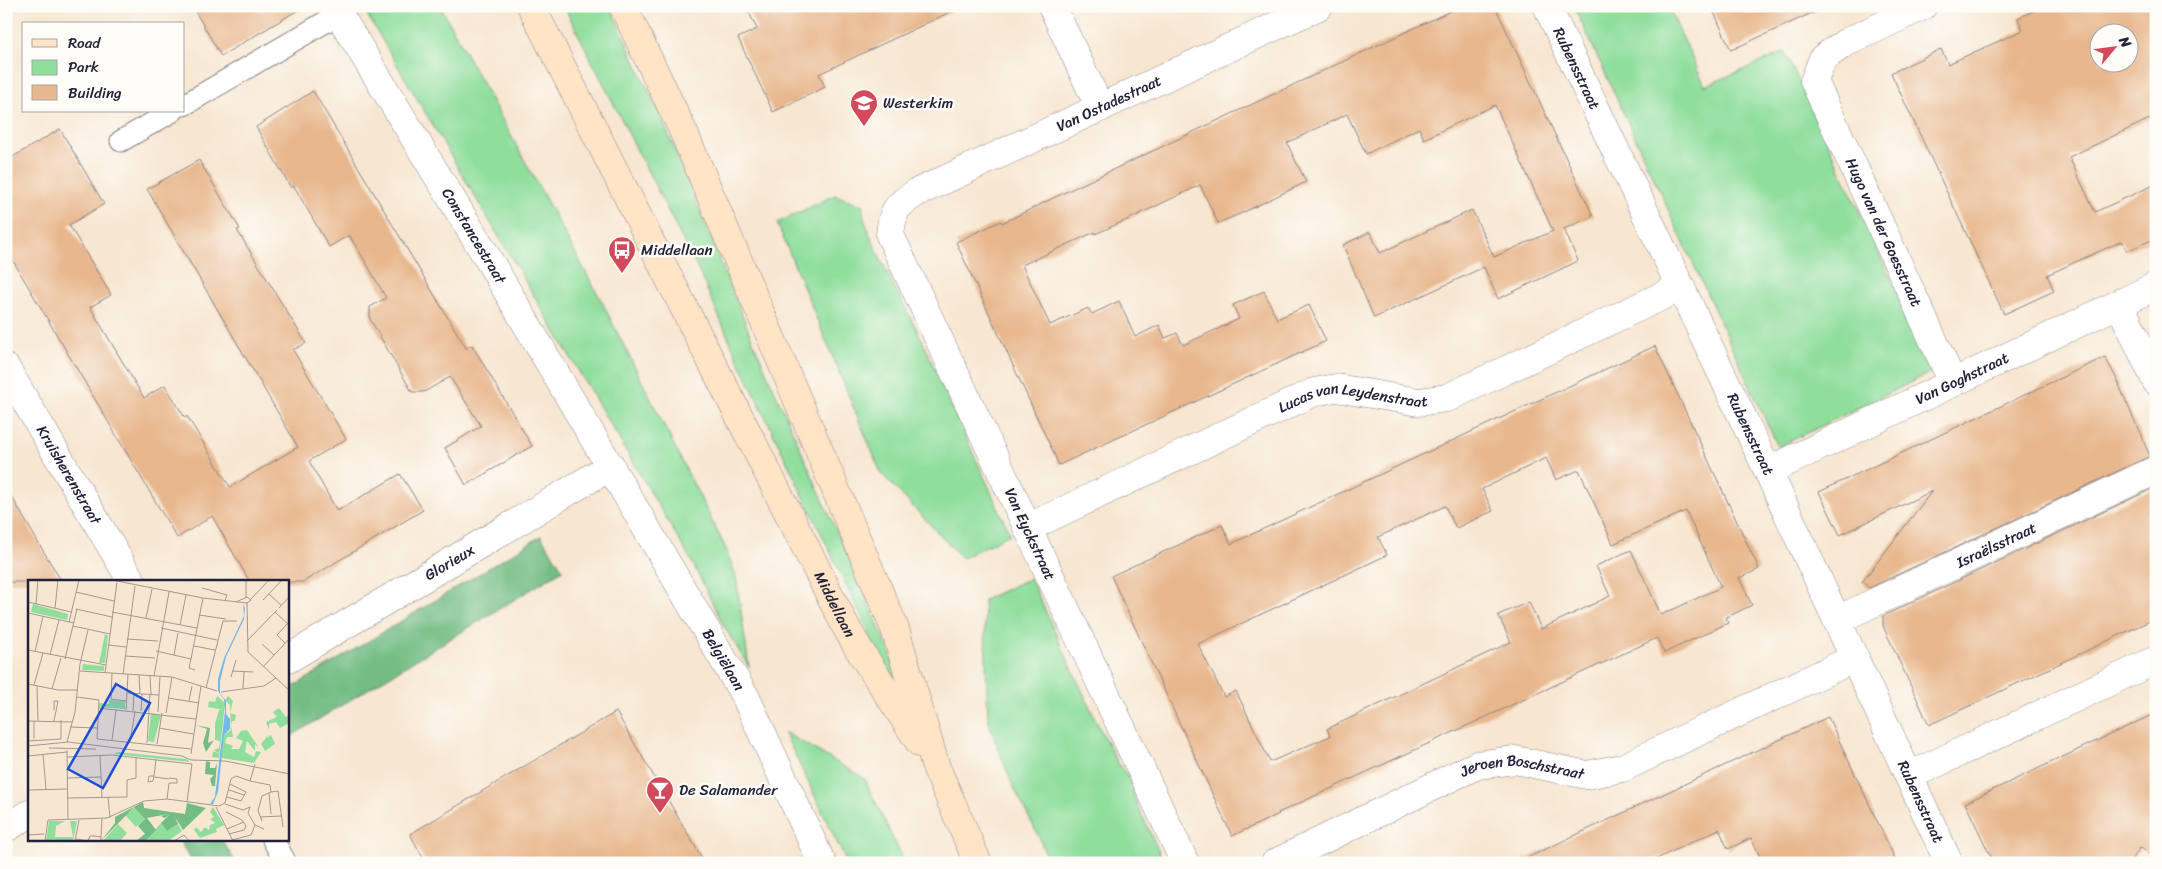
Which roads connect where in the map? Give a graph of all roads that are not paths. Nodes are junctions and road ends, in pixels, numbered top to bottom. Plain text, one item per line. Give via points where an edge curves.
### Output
1 (531, 6) edge
2 (623, 6) edge
3 (1052, 6) edge
4 (1318, 6) edge
5 (1547, 6) edge
6 (1923, 6) edge
7 (337, 10) edge
8 (1290, 12) edge
9 (185, 104) edge
10 (1100, 108) junction
11 (170, 112) edge
12 (121, 141) dead end
13 (899, 204) joint
14 (2156, 286) edge
15 (1681, 287) junction
16 (2119, 303) junction
17 (6, 368) edge
18 (2156, 381) edge
19 (1953, 383) junction
20 (611, 466) junction
21 (2156, 470) edge
22 (1768, 471) junction
23 (1027, 528) junction
24 (131, 580) edge
25 (1837, 620) junction
26 (289, 658) edge
27 (1855, 658) junction
28 (2156, 660) edge
29 (936, 767) junction
30 (1909, 776) junction
31 (28, 815) edge
32 (6, 828) edge
33 (274, 842) edge
34 (286, 863) edge
35 (822, 863) edge
36 (978, 863) edge
37 (1185, 863) edge
38 (1275, 863) edge
39 (1949, 863) edge

1 - 29 main road, Middellaan via 845,625
2 - 29 main road, Middellaan via 684,133 894,629
3 - 10 street
4 - 8 street, Van Ostadestraat
5 - 15 street, Rubensstraat
6 - 19 street, Hugo van der Goesstraat via 1845,42 1823,58 1814,81
7 - 9 lane
7 - 20 street, Constancestraat
8 - 10 street, Van Ostadestraat
10 - 13 street, Van Ostadestraat via 916,193
11 - 12 lane
13 - 23 street, Van Eyckstraat via 892,217 890,235
14 - 16 street, Van Goghstraat
15 - 22 street, Rubensstraat
15 - 23 street, Lucas van Leydenstraat via 1447,398 1418,402 1336,388 1314,392
16 - 18 street
16 - 19 street, Van Goghstraat
17 - 24 street, Kruisherenstraat
19 - 22 street, Van Goghstraat
20 - 26 street, Glorieux
20 - 35 street, Belgiëlaan via 746,698
21 - 25 street, Israëlsstraat
22 - 25 street, Rubensstraat
23 - 37 street, Van Eyckstraat
25 - 27 street, Rubensstraat
27 - 30 street, Rubensstraat
27 - 38 street, Jeroen Boschstraat via 1622,768 1587,775 1515,760 1477,765
28 - 30 street
29 - 36 main road, Middellaan
30 - 39 street, Rubensstraat
31 - 32 street
33 - 34 lane

